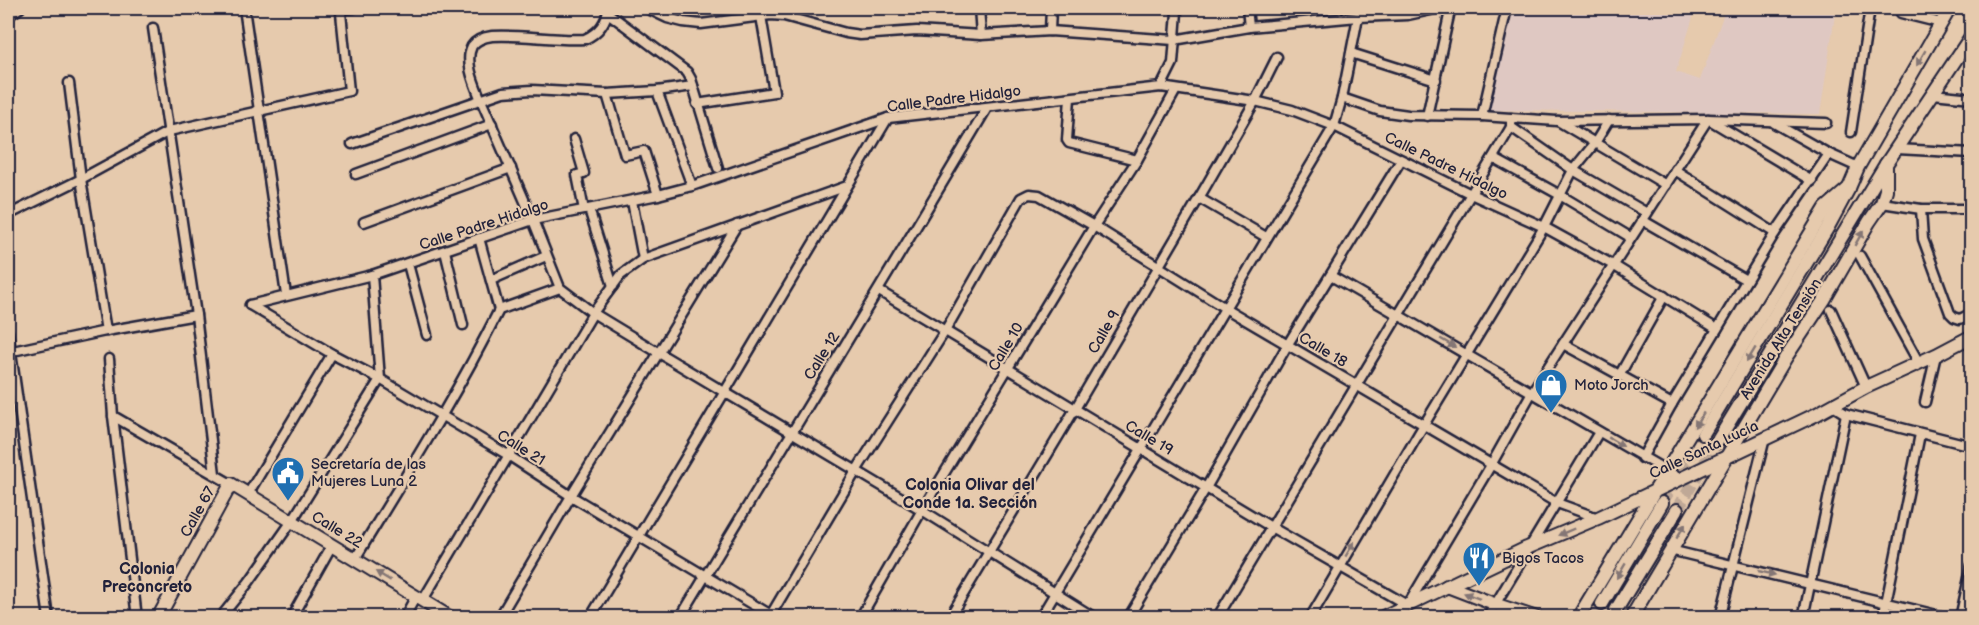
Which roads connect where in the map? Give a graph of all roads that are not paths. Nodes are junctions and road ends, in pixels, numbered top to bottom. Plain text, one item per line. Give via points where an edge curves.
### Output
1 (20, 8) edge
2 (244, 8) edge
3 (346, 8) edge
4 (354, 8) edge
5 (646, 8) edge
6 (979, 8) edge
7 (1051, 8) edge
8 (1247, 8) edge
9 (1440, 8) edge
10 (1508, 8) edge
11 (1870, 8) edge
12 (1950, 8) edge
13 (1449, 9) edge
14 (608, 10) edge
15 (1177, 12) dead end
16 (1900, 13) dead end
17 (8, 16) edge
18 (761, 16) junction
19 (1358, 17) junction
20 (1941, 23) junction
21 (1249, 27) junction
22 (153, 28) dead end
23 (1050, 31) junction
24 (981, 35) junction
25 (1971, 35) edge
26 (1174, 40) junction
27 (1351, 53) junction
28 (1277, 57) dead end
29 (1436, 80) junction
30 (69, 83) dead end
31 (693, 86) junction
32 (1161, 87) junction
33 (1176, 90) junction
34 (657, 91) junction
35 (607, 94) junction
36 (1933, 94) junction
37 (1070, 98) junction
38 (1342, 98) junction
39 (1971, 98) edge
40 (481, 100) junction
41 (1255, 100) junction
42 (697, 104) junction
43 (987, 108) junction
44 (260, 112) junction
45 (1427, 116) junction
46 (1482, 116) junction
47 (888, 118) junction
48 (1708, 119) junction
49 (1609, 120) junction
50 (1557, 121) junction
51 (1771, 121) junction
52 (1511, 122) junction
53 (1826, 123) dead end
54 (492, 124) junction
55 (1334, 126) junction
56 (169, 132) junction
57 (1851, 132) dead end
58 (574, 139) dead end
59 (1595, 143) junction
60 (352, 144) dead end
61 (1897, 149) junction
62 (1971, 153) edge
63 (1829, 154) junction
64 (1493, 158) junction
65 (1137, 160) junction
66 (1401, 160) junction
67 (1886, 164) junction
68 (1858, 167) junction
69 (511, 168) junction
70 (718, 168) dead end
71 (1573, 170) junction
72 (1675, 170) junction
73 (356, 174) dead end
74 (81, 179) junction
75 (1812, 181) junction
76 (1666, 185) junction
77 (692, 186) junction
78 (847, 186) junction
79 (1849, 188) junction
80 (1471, 194) junction
81 (658, 195) junction
82 (1560, 195) junction
83 (1199, 198) junction
84 (632, 201) junction
85 (1882, 203) junction
86 (1921, 209) junction
87 (1971, 209) edge
88 (586, 210) junction
89 (8, 215) edge
90 (1645, 216) junction
91 (533, 220) junction
92 (364, 222) dead end
93 (738, 224) junction
94 (1094, 226) junction
95 (1544, 227) junction
96 (1775, 233) junction
97 (1266, 237) junction
98 (1630, 237) junction
99 (479, 238) junction
100 (445, 251) junction
101 (546, 256) junction
102 (1860, 256) dead end
103 (643, 259) junction
104 (408, 264) junction
105 (1613, 266) junction
106 (1158, 267) junction
107 (372, 275) junction
108 (1331, 276) junction
109 (491, 280) junction
110 (1746, 280) junction
111 (613, 286) junction
112 (560, 288) junction
113 (879, 291) junction
114 (286, 295) junction
115 (1664, 296) junction
116 (250, 305) joint
117 (1225, 308) junction
118 (499, 310) junction
119 (1831, 310) dead end
120 (593, 313) junction
121 (1971, 313) edge
122 (1398, 314) junction
123 (196, 315) junction
124 (463, 325) dead end
125 (1717, 329) junction
126 (106, 331) junction
127 (945, 331) junction
128 (8, 332) edge
129 (427, 334) dead end
130 (1971, 336) edge
131 (1288, 344) junction
132 (1563, 344) junction
133 (9, 352) edge
134 (659, 353) junction
135 (332, 354) junction
136 (1467, 354) junction
137 (1936, 355) junction
138 (109, 359) dead end
139 (1919, 363) junction
140 (1009, 369) junction
141 (1619, 376) junction
142 (380, 379) junction
143 (1358, 386) junction
144 (1866, 387) junction
145 (725, 392) junction
146 (1532, 392) junction
147 (1925, 402) dead end
148 (1672, 404) junction
149 (1833, 406) junction
150 (1075, 409) junction
151 (1846, 414) junction
152 (113, 416) junction
153 (442, 416) junction
154 (1424, 424) junction
155 (790, 432) junction
156 (1599, 432) junction
157 (1703, 434) tunnel mouth
158 (1920, 434) junction
159 (1765, 438) junction
160 (1717, 442) tunnel mouth
161 (1971, 446) edge
162 (1140, 448) junction
163 (508, 455) junction
164 (1726, 457) junction
165 (1642, 458) junction
166 (1491, 465) junction
167 (856, 471) junction
168 (1667, 471) junction
169 (215, 474) junction
170 (1681, 479) junction
171 (231, 484) junction
172 (1206, 488) junction
173 (1656, 489) junction
174 (248, 494) junction
175 (572, 496) junction
176 (1557, 503) junction
177 (1662, 503) tunnel mouth
178 (922, 510) junction
179 (1677, 510) tunnel mouth
180 (1598, 518) junction
181 (292, 521) junction
182 (1271, 527) junction
183 (639, 534) junction
184 (332, 545) junction
185 (1527, 548) junction
186 (1670, 550) junction
187 (989, 552) junction
188 (355, 559) junction
189 (1734, 565) junction
190 (1971, 565) edge
191 (1339, 567) junction
192 (706, 575) junction
193 (1810, 583) junction
194 (1448, 586) junction
195 (1054, 593) junction
196 (420, 598) junction
197 (1588, 599) junction
198 (1886, 602) junction
199 (1494, 604) junction
200 (1602, 604) tunnel mouth
201 (1407, 605) junction
202 (1616, 610) tunnel mouth
203 (772, 616) edge
204 (49, 618) edge
205 (137, 618) edge
206 (158, 618) edge
207 (220, 618) edge
208 (291, 618) edge
209 (404, 618) edge
210 (451, 618) edge
211 (499, 618) edge
212 (591, 618) edge
213 (680, 618) edge
214 (860, 618) edge
215 (949, 618) edge
216 (1040, 618) edge
217 (1095, 618) edge
218 (1128, 618) edge
219 (1218, 618) edge
220 (1310, 618) edge
221 (1381, 618) edge
222 (1400, 618) edge
223 (1487, 618) edge
224 (1538, 618) edge
225 (1578, 618) edge
226 (1590, 618) edge
227 (1631, 618) edge
228 (1720, 618) edge
229 (1803, 618) edge
230 (1882, 618) edge
231 (1949, 618) edge
232 (1960, 618) edge

1 - 17 street
2 - 44 street
3 - 4 street
3 - 44 street via 341,16 349,91
5 - 18 street via 675,20 701,24
6 - 24 street
7 - 23 street
8 - 21 street
9 - 19 street via 1408,15
10 - 46 street
11 - 57 street
12 - 20 street, Avenida Alta Tensión
13 - 29 street
14 - 31 street via 682,68
14 - 40 street via 596,34 585,39 492,36 477,41 471,48 470,64
15 - 26 street
16 - 20 street
18 - 24 street via 784,16 860,35 917,31
18 - 42 street via 775,89 772,93
19 - 21 street
19 - 27 street
20 -> 68 street, Avenida Alta Tensión
21 - 26 street
22 - 56 street
23 - 24 street
23 - 26 street
25 - 36 street, Avenida Alta Tensión
26 - 32 street via 1173,63
27 - 29 street
27 - 38 street
28 - 41 street, Calle 9
29 - 45 street
30 - 74 street
31 - 34 street
31 - 42 street
32 - 33 street, Calle Padre Hidalgo
32 - 37 street, Calle Padre Hidalgo
33 - 41 street, Calle Padre Hidalgo
33 - 65 street, Calle 10
34 - 35 street
34 - 77 street
35 - 40 street via 518,90
35 - 81 street via 626,155 644,151
36 - 39 street
36 - 61 street, Avenida Alta Tensión
37 - 43 street, Calle Padre Hidalgo
37 - 65 street via 1069,143
38 - 45 street via 1394,114
38 - 55 street
40 - 54 street
40 - 60 street
41 - 55 street, Calle Padre Hidalgo
41 - 83 street, Calle 9
42 - 70 street
43 - 47 street, Calle Padre Hidalgo
43 - 113 street, Calle 12
44 - 56 street
44 - 114 street
45 - 46 street
46 - 52 street
47 - 77 street, Calle Padre Hidalgo
47 - 78 street
48 - 49 street
48 - 51 street
48 - 72 street
48 - 75 street
49 - 50 street
49 - 59 street
50 - 52 street
50 - 59 street
51 - 53 street
51 - 63 street
52 - 64 street
52 - 71 street
54 - 69 street
54 - 73 street
55 - 66 street, Calle Padre Hidalgo
55 - 97 street
56 - 74 street
56 - 123 street
58 - 88 street via 584,172 577,175
59 - 71 street
59 - 76 street
61 - 62 street
61 - 67 street, Avenida Alta Tensión
63 - 68 street
63 - 75 street
64 - 80 street
64 - 82 street
65 - 94 street, Calle 10
66 - 80 street, Calle Padre Hidalgo
66 - 108 street
67 - 85 street, Avenida Alta Tensión
67 - 160 street, Avenida Alta Tensión
68 - 79 street, Avenida Alta Tensión
69 - 91 street
69 - 92 street
71 - 82 street
71 - 90 street
72 - 76 street
72 - 96 street
74 - 89 street
74 - 126 street
75 - 96 street
76 - 90 street
77 - 81 street, Calle Padre Hidalgo
78 - 93 street
78 - 145 street
79 -> 157 street, Avenida Alta Tensión
79 -> 168 street, Avenida Alta Tensión via 1826,208
80 - 95 street, Calle Padre Hidalgo
80 - 122 street
81 - 84 street, Calle Padre Hidalgo
82 - 95 street
82 - 98 street
83 - 97 street
83 - 106 street, Calle 9
84 - 88 street, Calle Padre Hidalgo
84 - 103 street
85 - 86 street
164 -> 85 street, Avenida Alta Tensión
86 - 87 street
86 - 121 street via 1923,239 1950,313 1960,319
88 - 91 street, Calle Padre Hidalgo
88 - 111 street
90 - 98 street
90 - 110 street
91 - 99 street, Calle Padre Hidalgo
91 - 101 street
93 - 103 street
93 - 134 street
94 - 106 street, Calle 18
94 - 127 street, Calle 18 via 1039,195 1021,198
94 - 140 street, Calle 10
95 - 105 street, Calle Padre Hidalgo
95 - 136 street
96 - 110 street
97 - 117 street
98 - 105 street
99 - 100 street, Calle Padre Hidalgo
99 - 109 street
100 - 104 street, Calle Padre Hidalgo
100 - 124 street
101 - 109 street
101 - 112 street
102 - 139 street
103 - 111 street
104 - 107 street, Calle Padre Hidalgo
104 - 129 street
105 - 115 street, Calle Padre Hidalgo
105 - 132 street
106 - 117 street, Calle 18
106 - 150 street, Calle 9
107 - 114 street, Calle Padre Hidalgo
107 - 142 street
108 - 122 street
108 - 131 street
109 - 118 street
110 - 125 street
111 - 120 street
112 - 118 street
112 - 120 street
113 - 127 street, Calle 19
113 - 155 street, Calle 12
114 - 116 street, Calle Padre Hidalgo
115 - 125 street, Calle Padre Hidalgo
115 - 141 street
116 - 135 street, Calle 21
117 - 131 street, Calle 18
117 - 162 street
118 - 153 street
119 - 144 street
120 - 134 street
120 - 163 street
122 -> 136 street
122 - 143 street
123 - 126 street
123 - 169 street
125 - 148 street
126 - 133 street
127 - 140 street, Calle 19
127 - 167 street
128 - 133 street
130 - 137 street, Calle Santa Lucía
131 - 143 street, Calle 18
131 - 172 street
132 - 141 street
132 - 146 street
133 - 204 street
134 - 145 street
134 - 175 street
135 - 142 street, Calle 21
135 - 174 street
136 - 146 street
136 - 154 street
137 - 139 street, Calle Santa Lucía
137 - 147 street
138 - 152 street
139 - 144 street, Calle Santa Lucía
140 - 150 street, Calle 19
140 - 178 street, Calle 10
141 - 148 street
142 - 153 street, Calle 21
142 - 181 street
143 - 154 street, Calle 18
143 - 182 street
144 - 149 street, Calle Santa Lucía
145 - 155 street
145 - 183 street
146 - 156 street
146 - 166 street
148 - 165 street
149 - 151 street
149 - 159 street, Calle Santa Lucía
150 - 162 street, Calle 19
150 - 187 street, Calle 9
151 - 158 street
151 - 193 street
152 - 169 street, Calle 22
152 - 205 street
153 - 163 street, Calle 21
153 - 188 street
154 - 166 street, Calle 18
191 -> 154 street
155 - 167 street
155 - 192 street, Calle 12
156 -> 165 street
156 - 176 street
158 - 161 street
158 - 198 street
159 - 164 street, Calle Santa Lucía
159 - 189 street
162 - 172 street, Calle 19
162 - 195 street
163 - 175 street, Calle 21
163 - 196 street
164 - 170 street, Calle Santa Lucía
186 -> 164 street, Avenida Alta Tensión
165 - 168 street
166 - 176 street, Calle 18
166 - 201 street
167 - 178 street
167 - 203 street
168 - 170 street
168 - 173 street, Avenida Alta Tensión
169 - 171 street, Calle 22
170 - 173 street, Calle Santa Lucía
171 - 174 street, Calle 22
171 - 206 street, Calle 67
172 - 182 street, Calle 19
172 - 218 street
173 - 180 street, Calle Santa Lucía
173 - 197 street, Avenida Alta Tensión
174 - 181 street, Calle 22
175 - 183 street, Calle 21
175 - 211 street
176 - 180 street, Calle 18
176 - 185 street
177 -> 200 street
178 - 187 street
178 - 214 street, Calle 10
179 - 202 street
180 -> 185 street, Calle Santa Lucía
181 - 184 street, Calle 22
181 - 207 street
182 - 191 street, Calle 19
182 - 219 street
183 - 192 street, Calle 21
183 - 212 street
184 - 188 street, Calle 22
184 - 208 street
185 - 194 street, Calle Santa Lucía
185 - 199 street
186 - 189 street
186 - 227 street, Avenida Alta Tensión
187 - 195 street
187 - 215 street, Calle 9
196 -> 188 street, Calle 22
189 -> 193 street
189 - 228 street
190 - 232 street
191 - 201 street, Calle 19
191 - 220 street
192 - 203 street, Calle 21
192 - 213 street, Calle 12
193 - 198 street
193 - 229 street
199 -> 194 street
194 - 201 street, Calle Santa Lucía
195 - 216 street
195 - 217 street
196 - 209 street
196 - 210 street, Calle 22
197 - 225 street, Avenida Alta Tensión
197 - 226 street
198 - 230 street
198 - 231 street
199 - 223 street
199 - 224 street
201 - 221 street, Calle Santa Lucía
201 - 222 street

